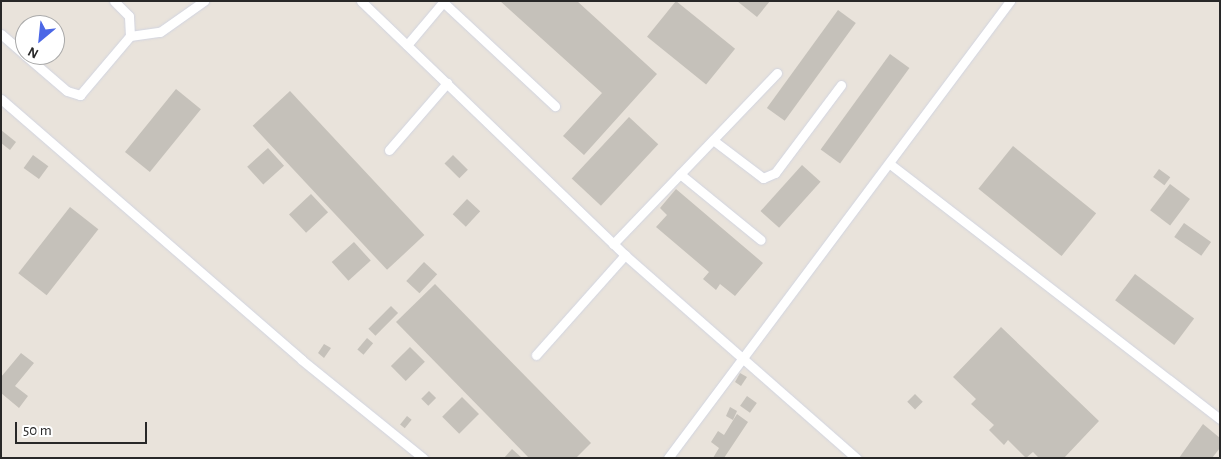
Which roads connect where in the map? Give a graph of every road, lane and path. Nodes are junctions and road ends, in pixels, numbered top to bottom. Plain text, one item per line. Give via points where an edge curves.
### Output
1 (114, 1) edge
2 (204, 1) edge
3 (361, 1) edge
4 (1010, 1) edge
5 (444, 2) edge
6 (1, 34) edge
7 (130, 36) junction
8 (407, 44) junction
9 (15, 46) edge
10 (36, 65) edge
11 (777, 73) dead end
12 (447, 83) junction
13 (841, 85) dead end
14 (1, 99) edge
15 (555, 106) dead end
16 (713, 140) junction
17 (389, 150) dead end
18 (890, 164) junction
19 (680, 174) junction
20 (761, 240) dead end
21 (613, 244) junction
22 (625, 255) junction
23 (536, 355) dead end
24 (742, 356) junction
25 (1220, 419) edge
26 (424, 458) edge
27 (668, 458) edge
28 (856, 458) edge

1 - 7 lane via 129,16
2 - 7 lane via 160,32
3 - 8 lane
4 - 18 lane
5 - 8 lane
5 - 15 lane
6 - 9 lane
7 - 10 lane via 80,95 66,91
8 - 12 lane
11 - 16 lane
12 - 17 lane
12 - 21 lane
13 - 16 lane via 775,173 763,178
14 - 26 lane via 302,360
16 - 19 lane
18 - 24 lane
18 - 25 lane
19 - 20 lane
19 - 21 lane
21 - 22 lane
22 - 23 lane
22 - 24 lane
24 - 27 lane
24 - 28 lane

